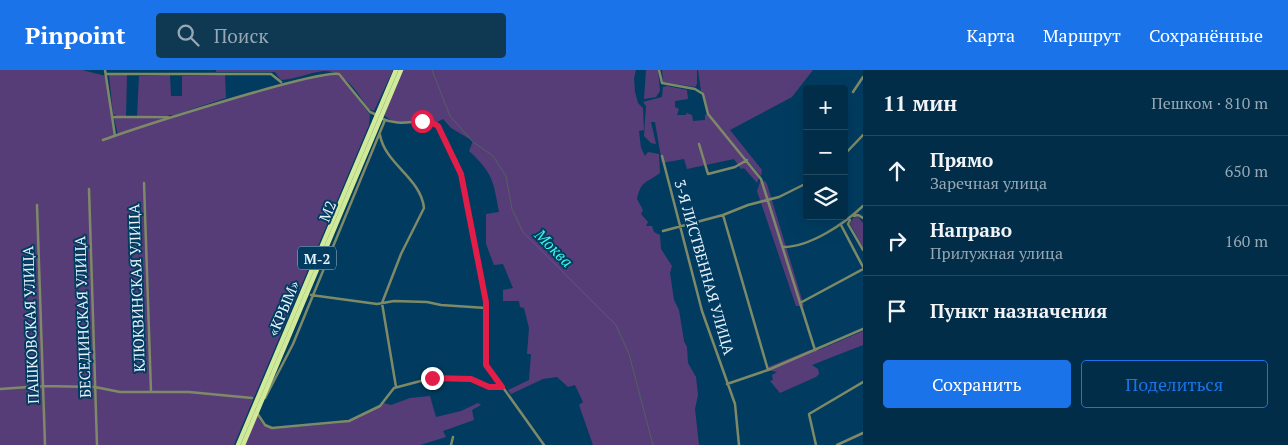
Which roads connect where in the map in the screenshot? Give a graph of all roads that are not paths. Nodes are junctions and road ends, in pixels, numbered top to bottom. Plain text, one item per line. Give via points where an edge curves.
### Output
1 (106, 70) edge
2 (396, 70) edge
3 (401, 70) edge
4 (659, 70) edge
5 (106, 74) junction
6 (863, 77) edge
7 (281, 82) junction
8 (853, 92) dead end
9 (112, 117) junction
10 (171, 117) junction
11 (381, 118) junction
12 (379, 134) junction
13 (863, 135) edge
14 (115, 136) junction
15 (103, 140) dead end
16 (699, 144) dead end
17 (848, 151) edge
18 (662, 156) dead end
19 (747, 160) junction
20 (144, 183) dead end
21 (803, 185) edge
22 (89, 189) dead end
23 (768, 198) junction
24 (37, 205) dead end
25 (863, 206) edge
26 (723, 215) junction
27 (863, 218) edge
28 (846, 220) edge
29 (847, 223) junction
30 (841, 225) junction
31 (679, 227) junction
32 (663, 231) dead end
33 (783, 247) junction
34 (863, 250) edge
35 (863, 268) edge
36 (311, 295) junction
37 (382, 303) junction
38 (800, 303) junction
39 (486, 308) junction
40 (863, 329) edge
41 (815, 350) junction
42 (768, 370) junction
43 (863, 382) edge
44 (727, 384) junction
45 (43, 386) junction
46 (95, 387) junction
47 (396, 387) junction
48 (502, 387) junction
49 (0, 389) edge
50 (151, 392) junction
51 (252, 398) dead end
52 (261, 402) junction
53 (257, 413) junction
54 (863, 433) edge
55 (453, 437) dead end
56 (45, 445) edge
57 (96, 445) edge
58 (238, 445) edge
59 (243, 445) edge
60 (451, 445) edge
61 (544, 445) edge
62 (739, 445) edge
63 (816, 445) edge
64 (837, 445) edge

1 - 5 street
2 - 58 highway, «КРЫМ» / М-2
3 - 11 highway, М2
4 - 19 street via 662,83 695,89 703,94 708,114
5 - 7 street via 271,74
5 - 9 street
6 - 8 street
7 - 10 street
7 - 11 street via 335,72 370,112
9 - 10 street
9 - 14 street
10 - 14 street
11 - 12 street
11 - 39 street via 394,124 431,122 440,129 461,174
11 - 52 highway, М2
12 - 36 street
12 - 37 street via 382,146 421,195 424,208 400,254
13 - 17 street
14 - 15 street
16 - 19 street via 708,174 735,167
18 - 31 street, 3-Я ЛИСТВЕННАЯ УЛИЦА
19 - 23 street via 761,179
20 - 50 street, КЛЮКВИНСКАЯ УЛИЦА
21 - 23 street via 785,195
22 - 46 street, БЕСЕДИНСКАЯ УЛИЦА
23 - 26 street
23 - 33 street
24 - 45 street, ПАШКОВСКАЯ УЛИЦА
25 - 29 street
26 - 31 street
26 - 42 street
27 - 29 street via 858,215
28 - 29 street
29 - 30 street
29 - 34 street
30 - 33 street via 801,245
30 - 35 street
31 - 32 street
31 - 44 street, 3-Я ЛИСТВЕННАЯ УЛИЦА via 702,311
33 - 38 street
35 - 38 street
36 - 37 street
36 - 52 street via 293,344
37 - 39 street via 427,302
37 - 47 street
38 - 41 street
39 - 48 street via 486,365
40 - 41 street
41 - 42 street
42 - 44 street
43 - 63 street via 809,414
44 - 62 street, 3-Я ЛИСТВЕННАЯ УЛИЦА via 733,399
45 - 46 street
45 - 49 street
45 - 56 street, ПАШКОВСКАЯ УЛИЦА
46 - 50 street via 120,392
46 - 57 street, БЕСЕДИНСКАЯ УЛИЦА
47 - 48 street via 432,378 463,378 489,387
47 - 53 street via 380,406 341,423 272,428 265,425
48 - 61 street
50 - 51 street
52 - 53 highway, М2
53 - 59 highway, М2
54 - 64 street
55 - 60 street

